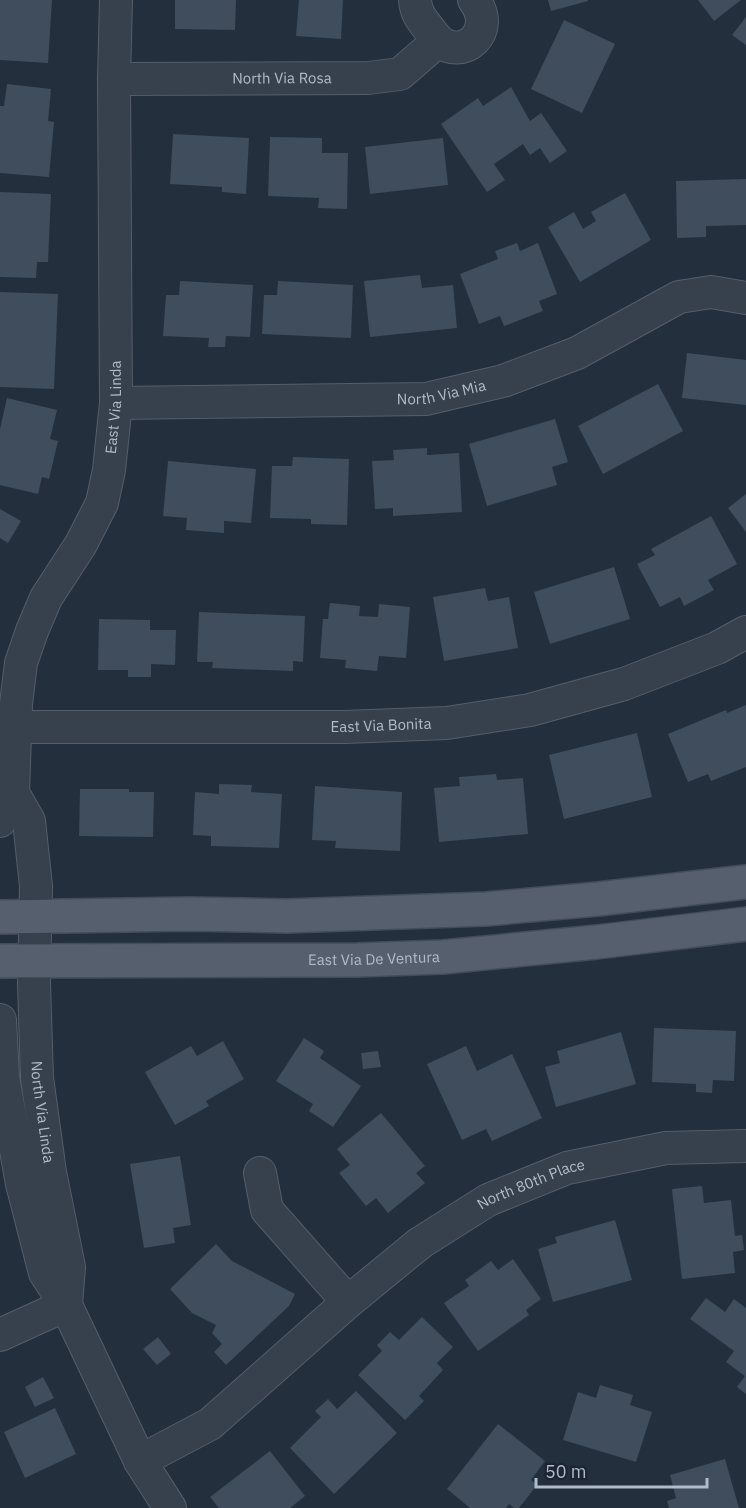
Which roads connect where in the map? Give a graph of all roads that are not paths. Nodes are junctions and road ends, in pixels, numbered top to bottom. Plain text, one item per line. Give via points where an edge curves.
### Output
1 (116, 0) edge
2 (415, 0) edge
3 (474, 0) edge
4 (438, 41) junction
5 (114, 79) junction
6 (746, 298) edge
7 (116, 403) junction
8 (746, 632) edge
9 (7, 727) edge
10 (13, 793) junction
11 (0, 821) edge
12 (746, 882) edge
13 (0, 917) edge
14 (36, 917) junction
15 (746, 924) edge
16 (0, 960) edge
17 (35, 960) junction
18 (0, 1020) edge
19 (746, 1146) edge
20 (260, 1173) dead end
21 (348, 1302) junction
22 (66, 1305) junction
23 (0, 1335) edge
24 (140, 1461) junction
25 (170, 1508) edge

1 - 5 street, East Via Linda
2 - 4 street via 419,16
3 - 4 street via 483,18 478,36 463,46
4 - 5 street, North Via Rosa via 400,74 368,78
5 - 7 street, East Via Linda
6 - 7 street, North Via Mia via 711,292 679,297 577,353 503,381 426,399
7 - 9 street, East Via Linda via 102,503 46,598 32,631
8 - 9 street, East Via Bonita via 717,648 624,684 531,710 447,723 345,727
9 - 10 street, East Via Linda
10 - 11 street, East Via Linda
10 - 14 street via 29,820
12 - 14 main road via 486,909 287,916
13 - 14 main road
14 - 17 street, North Via Linda
15 - 17 main road, East Via De Ventura via 442,957
16 - 17 main road, East Via De Ventura
17 - 22 street, North Via Linda via 37,1078 69,1267
18 - 22 street, North Via Linda via 3,1077 22,1184 45,1273
19 - 21 street, North 80th Place via 666,1148 567,1168 488,1200 420,1243
20 - 21 street via 267,1210
21 - 24 street, North 80th Place via 210,1424
22 - 23 street
22 - 24 street, North Via Linda
24 - 25 street, North Via Linda

